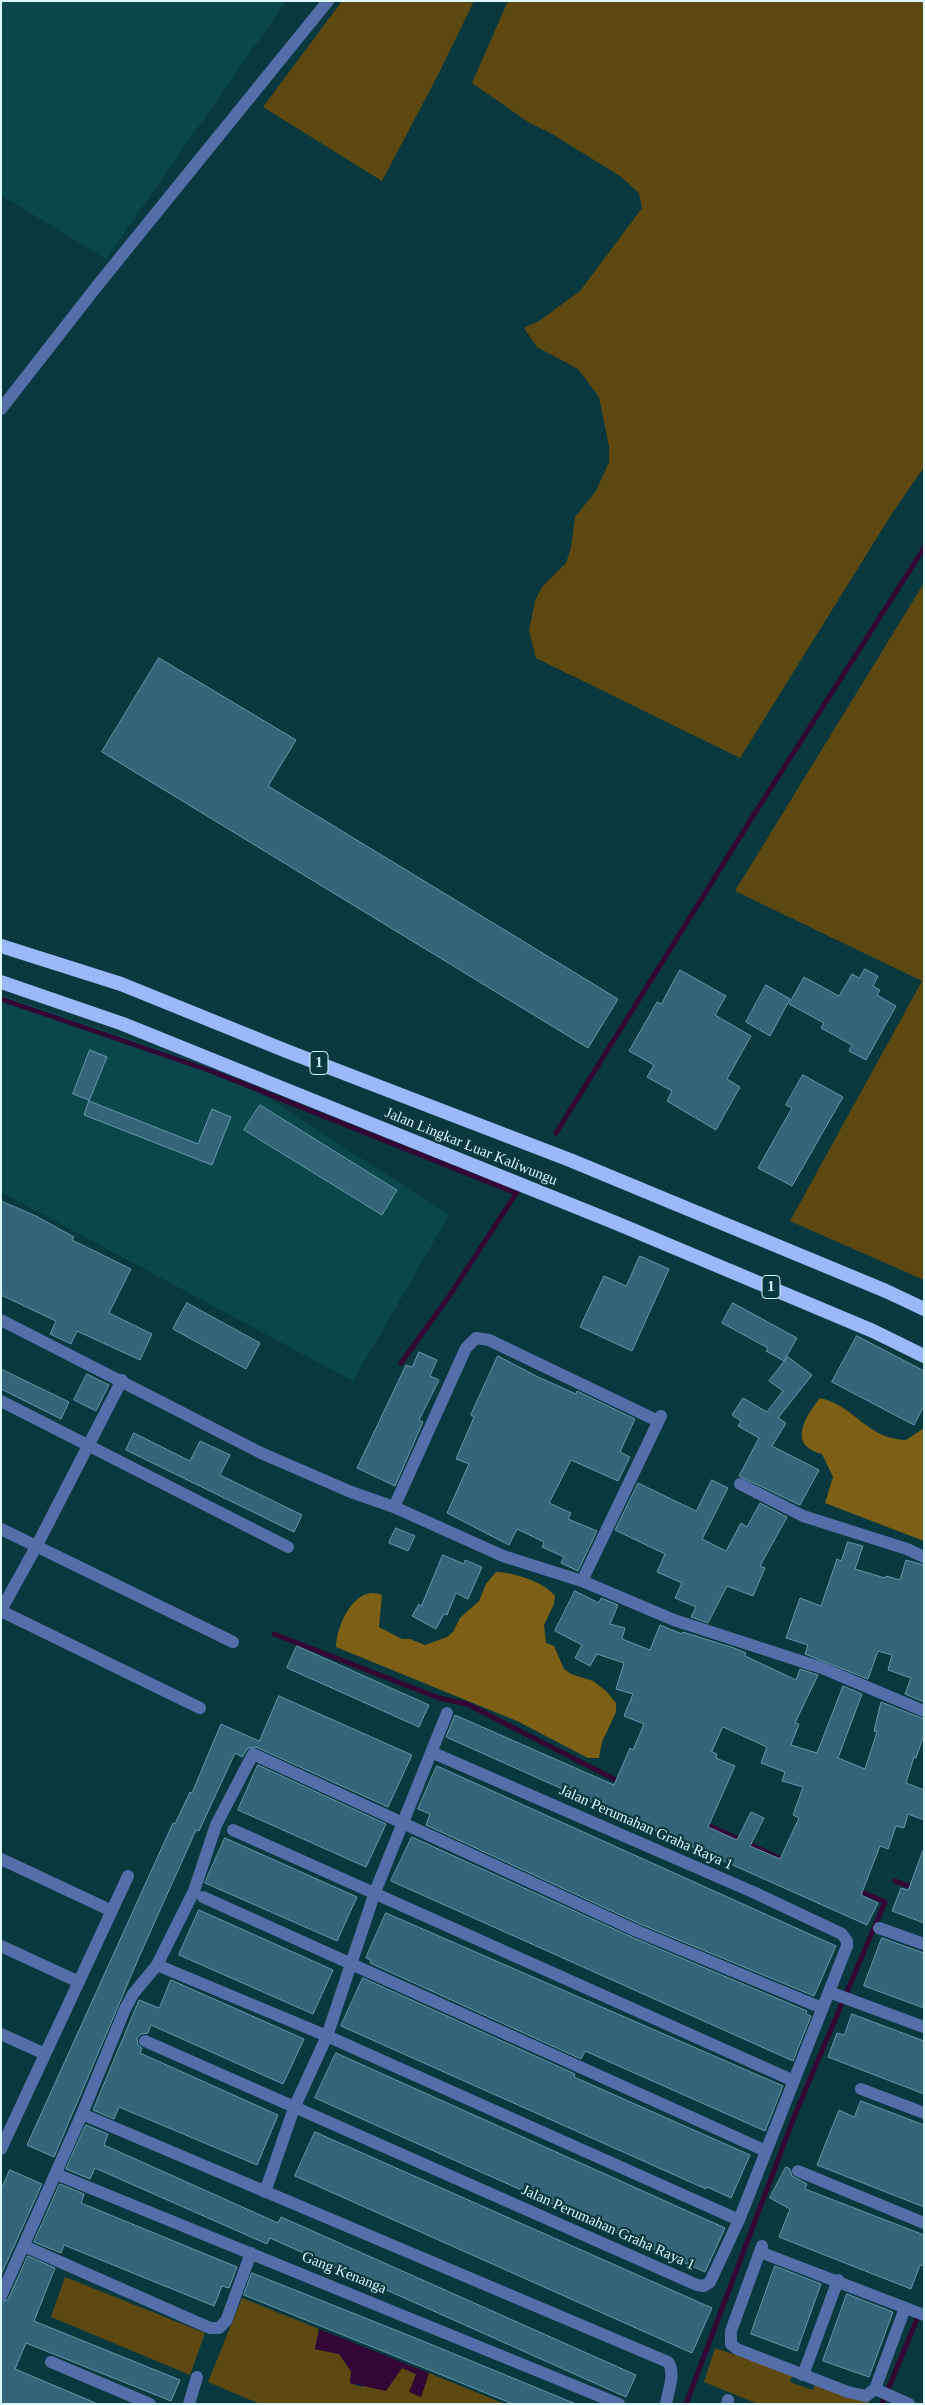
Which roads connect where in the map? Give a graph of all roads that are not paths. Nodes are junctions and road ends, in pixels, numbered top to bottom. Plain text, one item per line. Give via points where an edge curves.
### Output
1 (328, 1) edge
2 (1, 408) edge
3 (1, 946) edge
4 (1, 982) edge
5 (924, 1310) edge
6 (1, 1320) edge
7 (924, 1356) edge
8 (122, 1380) junction
9 (1, 1401) edge
10 (88, 1444) junction
11 (740, 1484) dead end
12 (394, 1507) junction
13 (1, 1530) edge
14 (36, 1547) junction
15 (288, 1547) dead end
16 (924, 1557) edge
17 (582, 1580) junction
18 (1, 1610) edge
19 (232, 1642) dead end
20 (200, 1708) dead end
21 (924, 1711) edge
22 (447, 1713) dead end
23 (431, 1752) junction
24 (401, 1822) junction
25 (233, 1830) dead end
26 (1, 1859) edge
27 (128, 1876) dead end
28 (374, 1892) junction
29 (203, 1897) dead end
30 (112, 1910) junction
31 (879, 1928) dead end
32 (924, 1944) edge
33 (1, 1946) edge
34 (352, 1964) junction
35 (157, 1965) junction
36 (79, 1982) junction
37 (832, 1992) junction
38 (822, 2008) junction
39 (924, 2027) edge
40 (1, 2034) edge
41 (327, 2036) junction
42 (145, 2041) dead end
43 (45, 2054) junction
44 (794, 2081) junction
45 (861, 2089) dead end
46 (294, 2108) junction
47 (82, 2114) junction
48 (924, 2114) edge
49 (6, 2124) edge
50 (1, 2149) edge
51 (766, 2151) junction
52 (798, 2171) dead end
53 (56, 2174) junction
54 (265, 2192) junction
55 (739, 2220) junction
56 (924, 2223) edge
57 (24, 2246) junction
58 (252, 2253) junction
59 (838, 2280) junction
60 (1, 2296) edge
61 (906, 2308) junction
62 (924, 2315) edge
63 (51, 2362) dead end
64 (803, 2375) junction
65 (197, 2377) dead end
66 (875, 2389) junction
67 (150, 2404) edge
68 (189, 2404) edge
69 (619, 2404) edge
70 (666, 2404) edge
71 (910, 2404) edge

1 - 2 street
3 - 5 highway, Jalan Lingkar Luar Kaliwungu / 1 via 121,984 570,1160 877,1287
4 - 7 highway, Jalan Lingkar Luar Kaliwungu / 1 via 123,1024 616,1222 873,1331
6 - 8 street
8 - 10 street
8 - 12 street via 261,1453
9 - 10 street
10 - 14 street
10 - 15 street
11 - 16 street via 803,1516
12 - 17 street via 503,1556
12 - 17 street via 466,1348 476,1338 489,1340 660,1418
13 - 14 street
14 - 18 street
14 - 19 street
17 - 21 street via 674,1620 822,1668
18 - 20 street
22 - 23 street
23 - 24 street
23 - 37 street, Jalan Perumahan Graha Raya 1 via 842,1934 847,1946
24 - 28 street
24 - 35 street via 253,1754 216,1825 194,1891
24 - 38 street via 637,1931
25 - 28 street
26 - 30 street
27 - 30 street
28 - 34 street
28 - 44 street
29 - 34 street
30 - 36 street
31 - 32 street
33 - 36 street
34 - 41 street
34 - 51 street
35 - 41 street
35 - 47 street via 129,2001
36 - 43 street
37 - 38 street, Jalan Perumahan Graha Raya 1
37 - 39 street
38 - 44 street, Jalan Perumahan Graha Raya 1
40 - 43 street
41 - 46 street
41 - 55 street
42 - 46 street, Jalan Perumahan Graha Raya 1
43 - 49 street
44 - 51 street, Jalan Perumahan Graha Raya 1
45 - 48 street
46 - 54 street
46 - 55 street, Jalan Perumahan Graha Raya 1 via 697,2285 704,2286 710,2282
47 - 53 street
47 - 54 street
49 - 50 street
51 - 55 street, Jalan Perumahan Graha Raya 1
52 - 56 street
53 - 57 street
53 - 58 street, Gang Kenanga
54 - 70 street via 668,2362 672,2368
57 - 58 street via 210,2328 219,2328 226,2321
57 - 60 street
58 - 69 street, Gang Kenanga
59 - 61 street
59 - 64 street
59 - 64 street via 761,2249 731,2331 731,2344
61 - 62 street
61 - 66 street
63 - 67 street
64 - 66 street via 859,2396 866,2396
65 - 68 street
66 - 71 street

